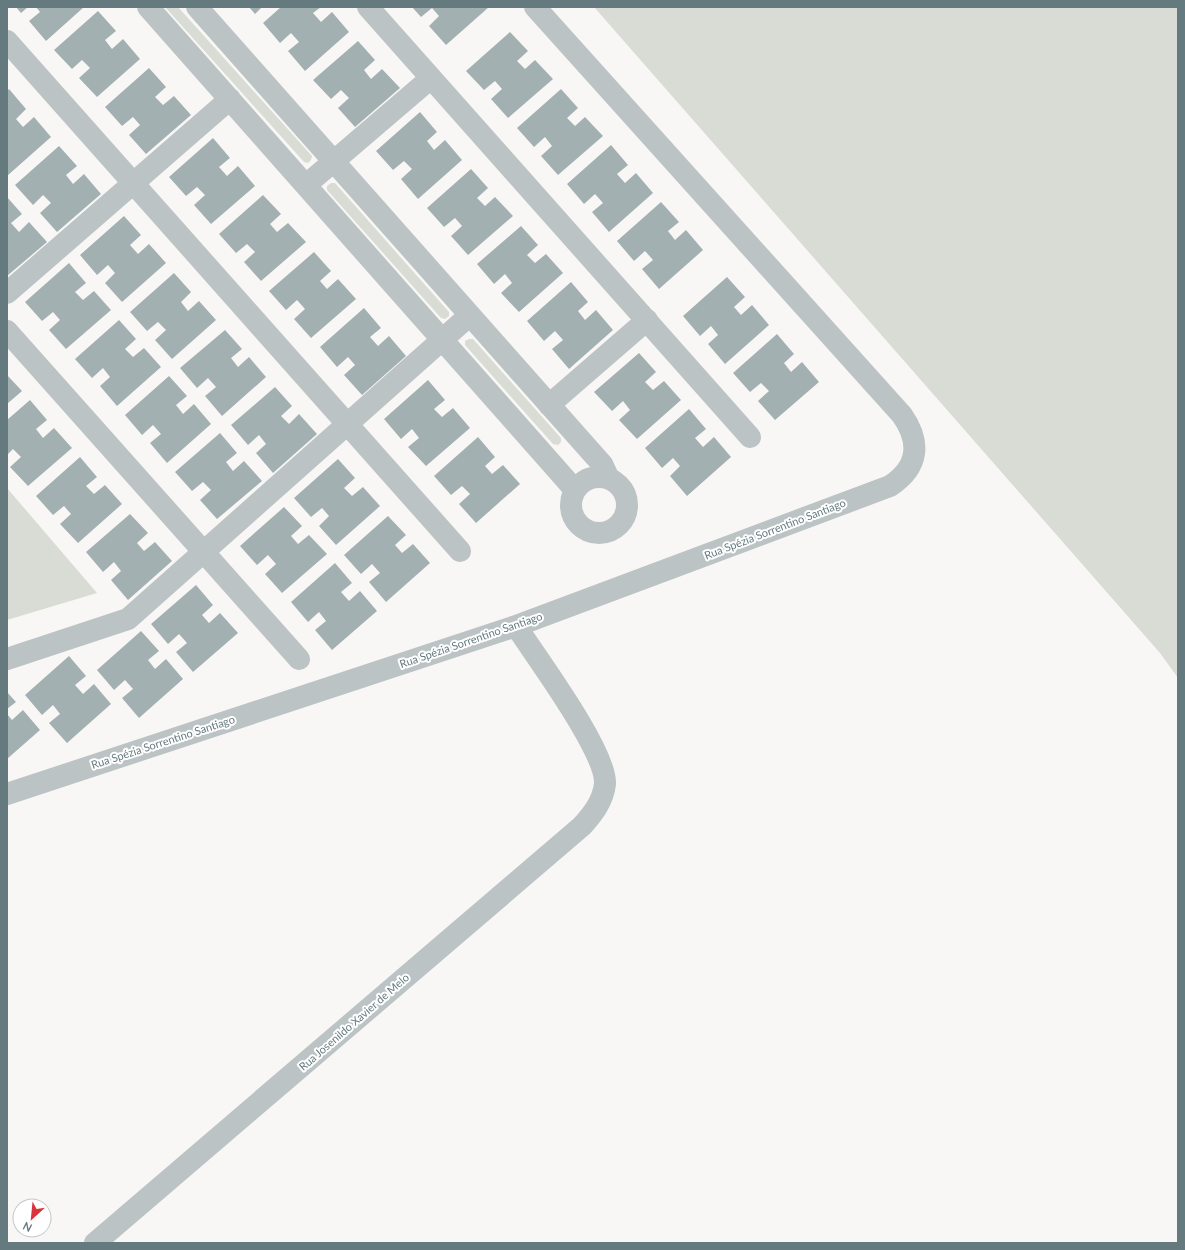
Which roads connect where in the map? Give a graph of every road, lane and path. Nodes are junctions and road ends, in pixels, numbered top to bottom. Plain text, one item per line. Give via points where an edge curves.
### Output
1 (148, 7) edge
2 (196, 7) edge
3 (368, 7) edge
4 (535, 7) edge
5 (7, 41) edge
6 (431, 78) junction
7 (230, 99) junction
8 (334, 162) junction
9 (133, 183) junction
10 (306, 185) junction
11 (7, 293) edge
12 (470, 315) junction
13 (646, 320) junction
14 (7, 331) edge
15 (442, 338) junction
16 (549, 404) junction
17 (347, 424) junction
18 (750, 437) dead end
19 (609, 479) junction
20 (575, 490) junction
21 (460, 551) dead end
22 (204, 552) junction
23 (516, 626) junction
24 (7, 659) edge
25 (299, 659) dead end
26 (7, 794) edge
27 (95, 1243) edge

1 - 7 street
2 - 8 street
3 - 6 street
4 - 23 street, Rua Spézia Sorrentino Santiago via 902,415 914,436 915,453 904,475 890,486
5 - 9 street
6 - 8 street
6 - 13 street
7 - 9 street
7 - 10 street
8 - 10 street
8 - 12 street
9 - 11 street
9 - 17 street
10 - 15 street
12 - 15 street
12 - 16 street
13 - 16 street
13 - 18 street
14 - 22 street
15 - 17 street
15 - 20 street
16 - 19 street via 602,464
17 - 21 street
17 - 22 street
19 - 20 street via 590,478
19 - 20 street via 618,484 627,502 622,520 616,528 607,532 597,533 579,526 570,509
22 - 24 street via 128,619
22 - 25 street
23 - 26 street, Rua Spézia Sorrentino Santiago
23 - 27 street, Rua Josenildo Xavier de Melo via 586,732 596,752 604,774 603,793 592,815

